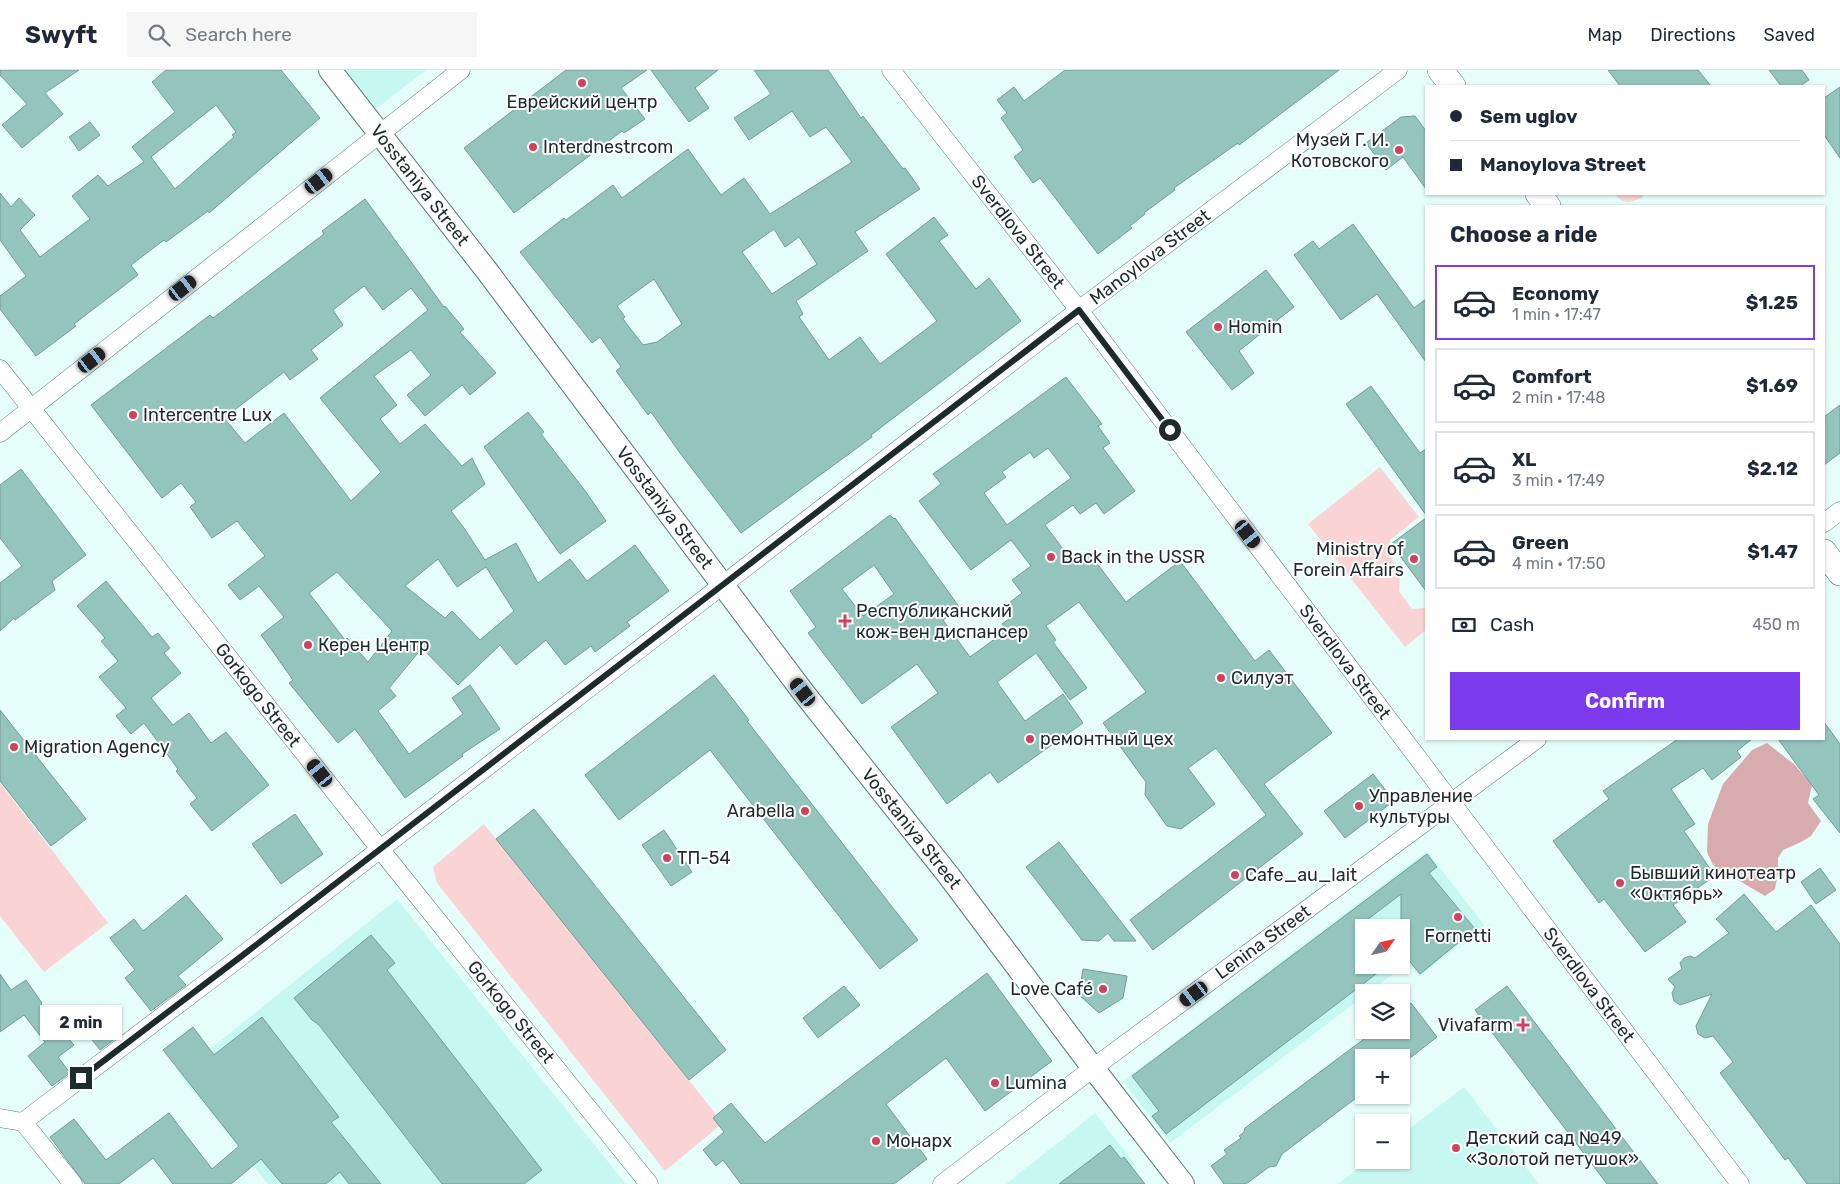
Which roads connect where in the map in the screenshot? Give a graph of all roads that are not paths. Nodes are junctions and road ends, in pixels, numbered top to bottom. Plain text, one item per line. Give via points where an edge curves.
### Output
1 (330, 70) edge
2 (461, 70) edge
3 (891, 70) edge
4 (1398, 70) edge
5 (1440, 70) edge
6 (1451, 85) edge
7 (380, 134) junction
8 (1539, 195) edge
9 (1547, 205) edge
10 (1079, 310) junction
11 (0, 369) edge
12 (31, 407) junction
13 (0, 433) edge
14 (1840, 511) edge
15 (1825, 522) edge
16 (1825, 553) edge
17 (1840, 573) edge
18 (723, 586) junction
19 (1536, 740) edge
20 (1452, 803) junction
21 (380, 849) junction
22 (1093, 1068) junction
23 (0, 1118) edge
24 (23, 1122) junction
25 (74, 1184) edge
26 (649, 1184) edge
27 (942, 1184) edge
28 (1183, 1184) edge
29 (1740, 1184) edge

1 - 7 street, Vosstaniya Street
2 - 7 street
3 - 10 street, Sverdlova Street
4 - 10 street, Manoylova Street
5 - 6 main road
7 - 12 street
7 - 18 street, Vosstaniya Street
8 - 9 main road
10 - 18 street, Manoylova Street
10 - 20 street, Sverdlova Street
11 - 12 street, Gorkogo Street
12 - 13 street
12 - 21 street, Gorkogo Street
14 - 15 street
16 - 17 main road
18 - 21 street, Manoylova Street
18 - 22 street, Vosstaniya Street via 985,923
19 - 20 street, Lenina Street
20 - 22 street, Lenina Street
20 - 29 street, Sverdlova Street
21 - 24 street, Manoylova Street
21 - 26 street, Gorkogo Street
22 - 27 street, Lenina Street
22 - 28 street, Vosstaniya Street
23 - 24 street
24 - 25 street

